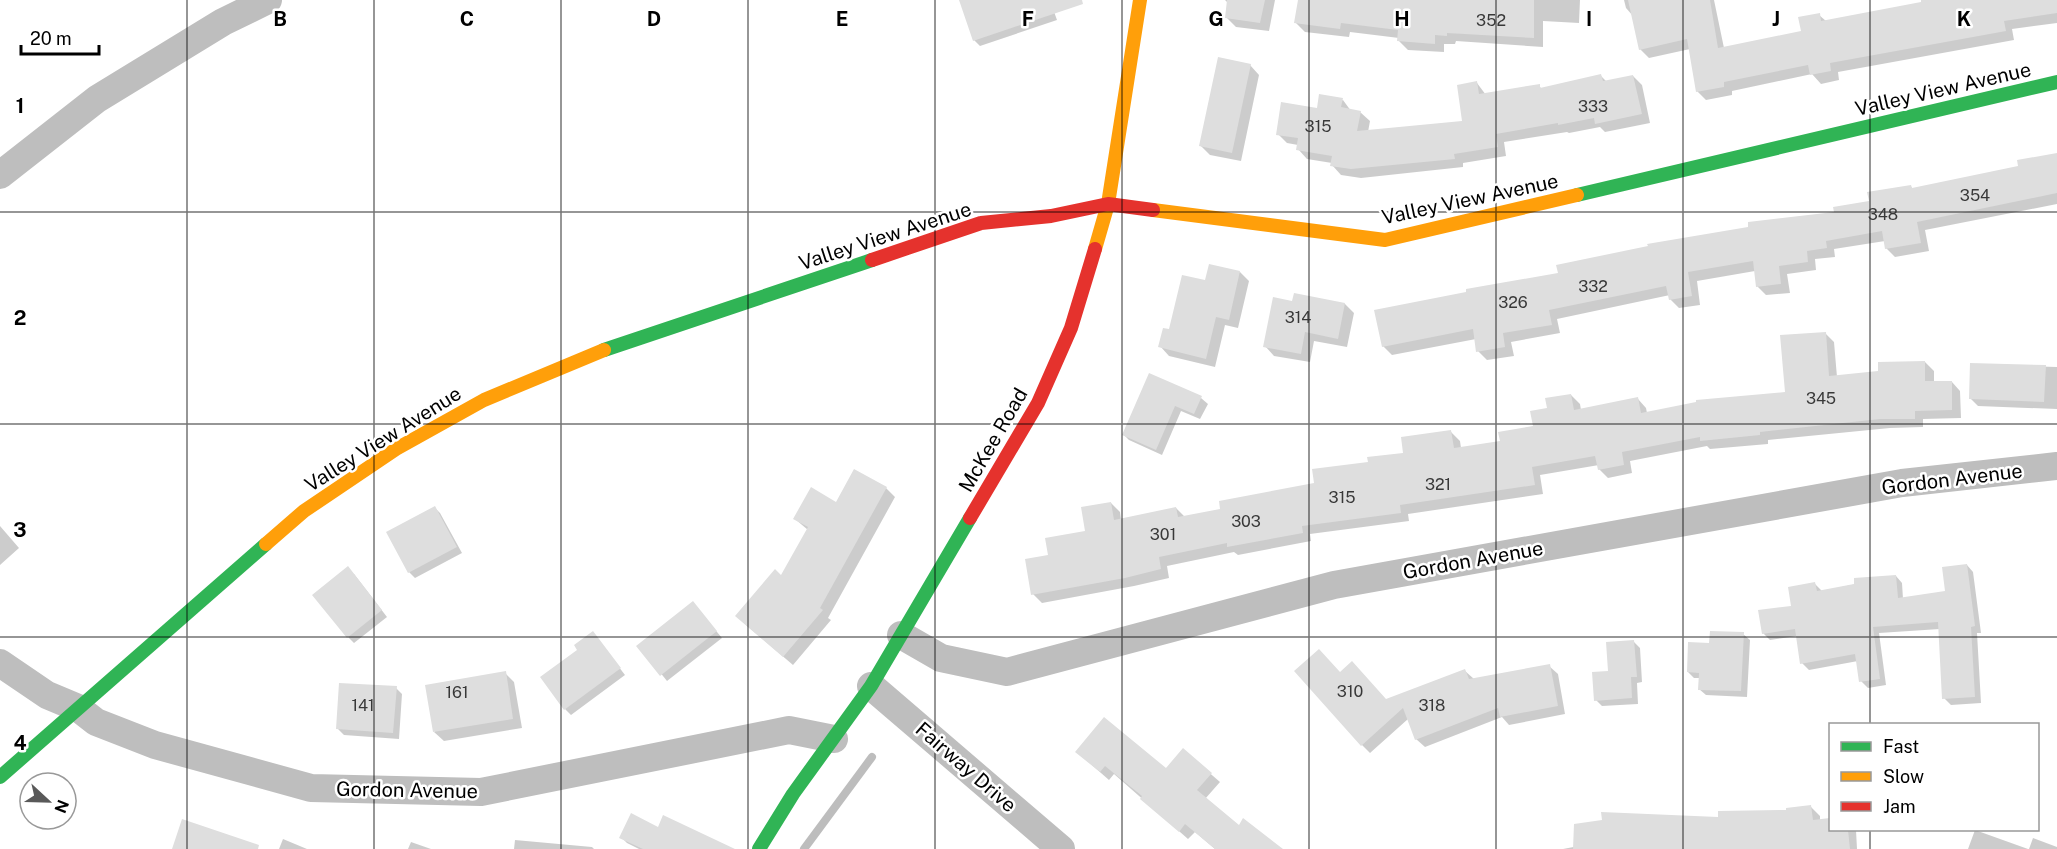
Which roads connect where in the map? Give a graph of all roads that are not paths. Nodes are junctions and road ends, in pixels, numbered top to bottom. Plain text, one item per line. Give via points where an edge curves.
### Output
1 (268, 0) edge
2 (1140, 0) edge
3 (2057, 82) edge
4 (0, 175) edge
5 (1108, 204) junction
6 (2057, 466) edge
7 (901, 635) junction
8 (0, 663) edge
9 (870, 686) junction
10 (78, 708) junction
11 (834, 739) junction
12 (0, 777) edge
13 (759, 849) edge
14 (1061, 849) edge

1 - 4 street via 223,22 97,99
2 - 5 street, McKee Road
3 - 5 street, Valley View Avenue via 1385,240
5 - 7 street, McKee Road via 1071,328 1038,403
5 - 10 street, Valley View Avenue via 981,224 604,350 484,400 396,449 304,511
6 - 7 street, Gordon Avenue via 1902,483 1334,585 1007,672 941,658
7 - 9 street, McKee Road
8 - 10 street, Gordon Avenue via 47,695
9 - 11 street, McKee Road
9 - 14 street, Fairway Drive
10 - 11 street, Gordon Avenue via 96,722 155,745 311,788 481,792 789,730
10 - 12 street, Valley View Avenue
11 - 13 street, McKee Road

